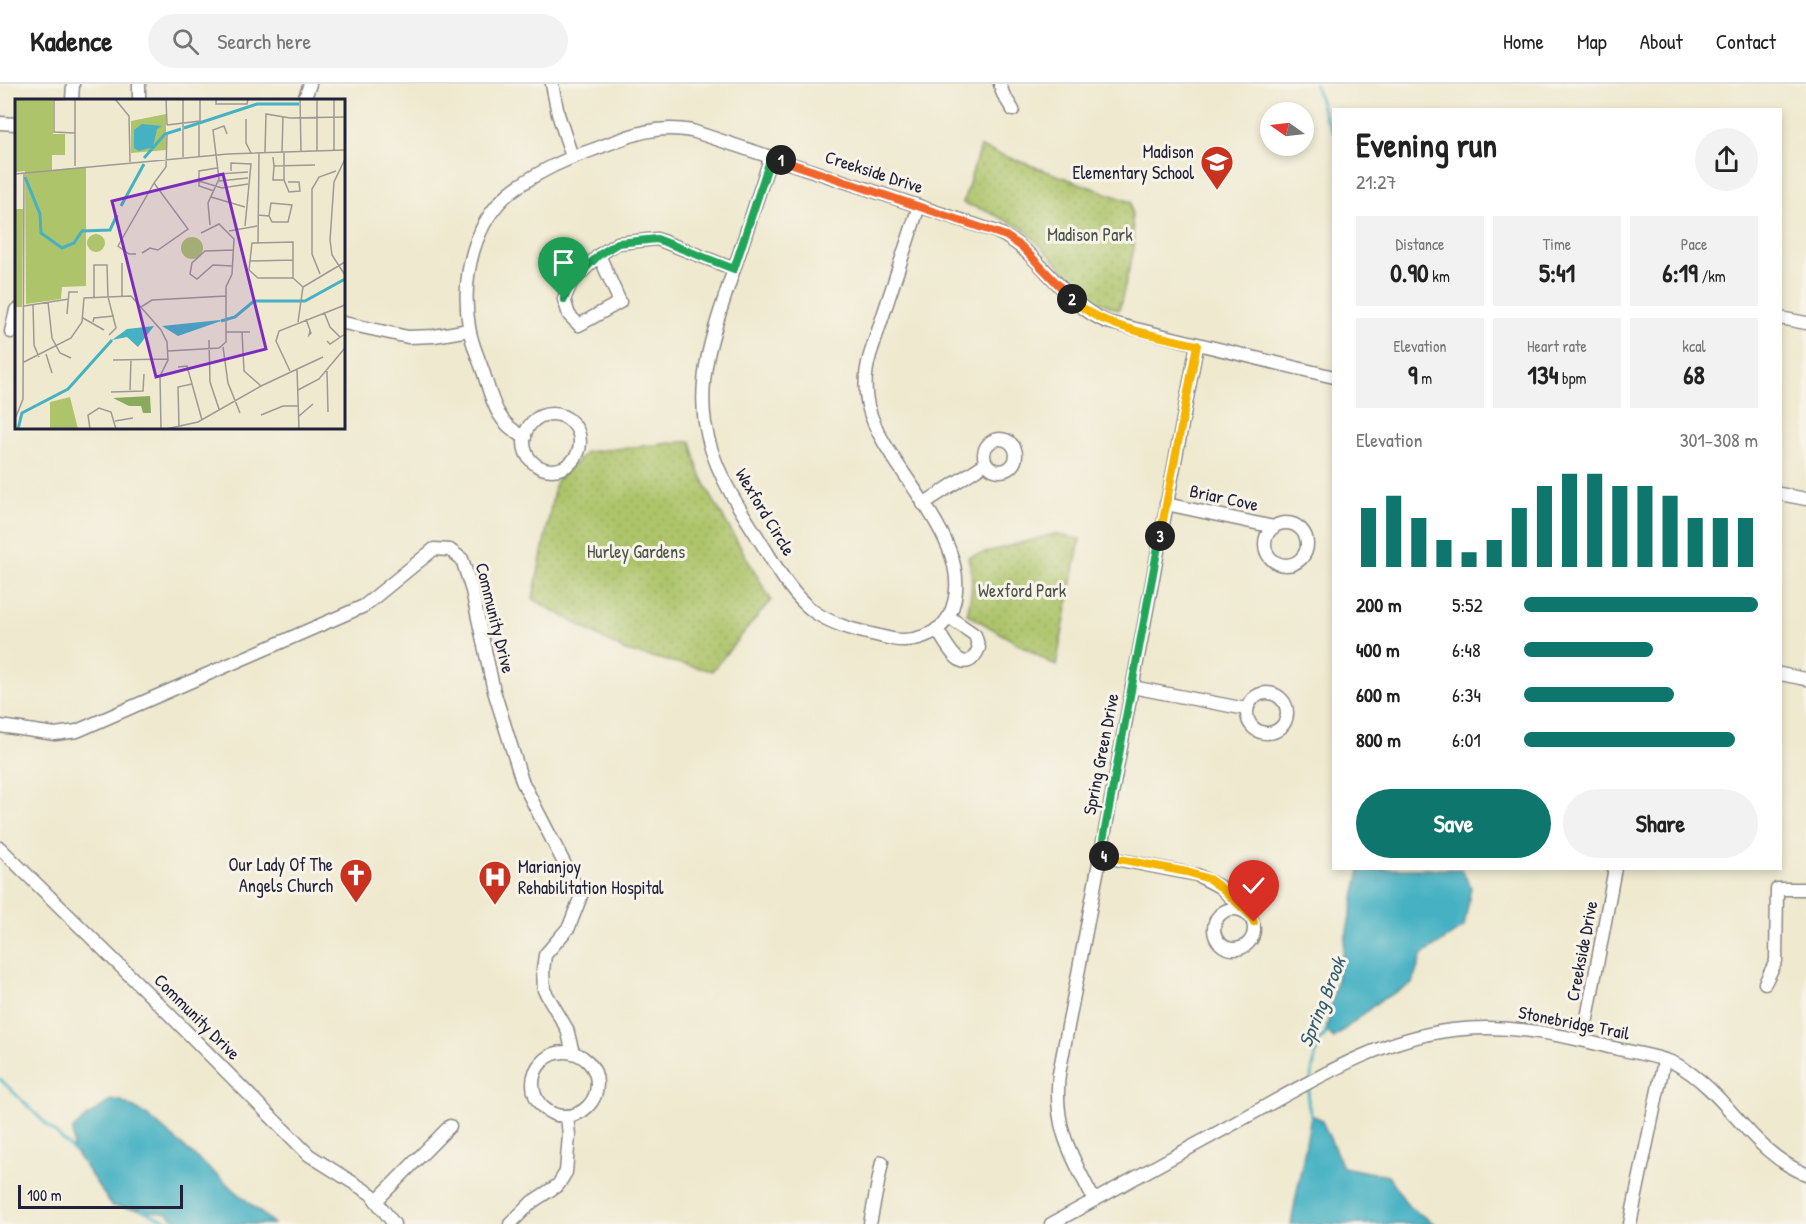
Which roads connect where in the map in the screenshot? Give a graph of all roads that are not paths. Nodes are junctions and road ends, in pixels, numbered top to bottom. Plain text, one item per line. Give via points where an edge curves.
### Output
1 (73, 84) edge
2 (310, 84) edge
3 (552, 84) edge
4 (1000, 84) edge
5 (72, 99) edge
6 (304, 99) edge
7 (1013, 110) dead end
8 (0, 123) edge
9 (15, 124) edge
10 (572, 157) junction
11 (771, 157) junction
12 (919, 206) junction
13 (599, 255) junction
14 (734, 269) junction
15 (15, 313) edge
16 (1782, 318) edge
17 (1806, 323) edge
18 (345, 324) edge
19 (469, 330) junction
20 (9, 332) edge
21 (1197, 345) junction
22 (1332, 377) edge
23 (525, 437) junction
24 (986, 463) dead end
25 (1782, 494) edge
26 (1806, 499) edge
27 (923, 504) junction
28 (1166, 504) junction
29 (1274, 527) dead end
30 (949, 617) junction
31 (937, 629) junction
32 (1782, 674) edge
33 (1806, 679) edge
34 (1132, 687) junction
35 (1246, 709) dead end
36 (0, 726) edge
37 (0, 848) edge
38 (1100, 856) junction
39 (1615, 870) edge
40 (1806, 889) edge
41 (1244, 910) dead end
42 (1766, 983) dead end
43 (1583, 1040) junction
44 (573, 1053) junction
45 (1664, 1061) junction
46 (567, 1116) junction
47 (450, 1126) dead end
48 (882, 1162) dead end
49 (1806, 1174) edge
50 (1094, 1200) junction
51 (376, 1201) junction
52 (394, 1224) edge
53 (510, 1224) edge
54 (870, 1224) edge
55 (1051, 1224) edge
56 (1630, 1224) edge

1 - 5 street
2 - 6 street
3 - 10 street
4 - 7 street
8 - 9 street
10 - 11 street, Creekside Drive via 637,133 666,128 692,131
10 - 19 street, Creekside Drive via 517,187 485,224 467,280
11 - 12 street, Creekside Drive
11 - 14 street, Wexford Circle
12 - 21 street, Creekside Drive via 1015,241 1074,301 1097,318
12 - 27 street via 870,355 866,380 868,408 877,431
13 - 13 street via 571,283 564,299 568,315 579,325 620,302
13 - 14 street via 618,243 657,239
14 - 31 street, Wexford Circle via 708,350 703,394 709,441 728,490 793,591 816,612 845,627 899,640 925,636
15 - 20 street
16 - 17 street
18 - 19 street via 408,336
19 - 23 street, Creekside Drive via 501,420
21 - 22 street, Creekside Drive
21 - 28 street, Spring Green Drive
23 - 23 street via 529,458 547,470 568,466 580,448 576,427 558,415 537,419
24 - 27 street
25 - 26 street
27 - 30 street via 955,568 957,582
28 - 29 street, Briar Cove
28 - 34 street, Spring Green Drive
30 - 31 street, Wexford Circle
30 - 31 street via 975,635 979,648 976,656 958,659
32 - 33 street
34 - 35 street
34 - 38 street, Spring Green Drive
36 - 44 street, Community Drive via 55,734 77,731 364,606 434,549 450,550 462,559 469,580 494,691 522,781 581,896 569,927 545,955 543,970 544,990 567,1029
37 - 51 street, Community Drive via 309,1155
38 - 41 street via 1197,875 1220,887
38 - 50 street, Spring Green Drive via 1057,1089 1062,1132
39 - 43 street, Creekside Drive
40 - 42 street via 1777,889 1776,961
43 - 45 street, Stonebridge Trail
43 - 50 street, Stonebridge Trail via 1520,1029 1475,1028 1388,1045 1334,1069
44 - 46 street via 589,1063 596,1082 592,1100
44 - 46 street via 562,1052 542,1061 533,1081 534,1092 546,1110
45 - 49 street, Stonebridge Trail via 1674,1063 1705,1085 1762,1147
45 - 56 street
46 - 53 street via 566,1172 558,1185 532,1202
47 - 51 street
48 - 54 street
50 - 55 street, Stonebridge Trail
51 - 52 street, Community Drive

